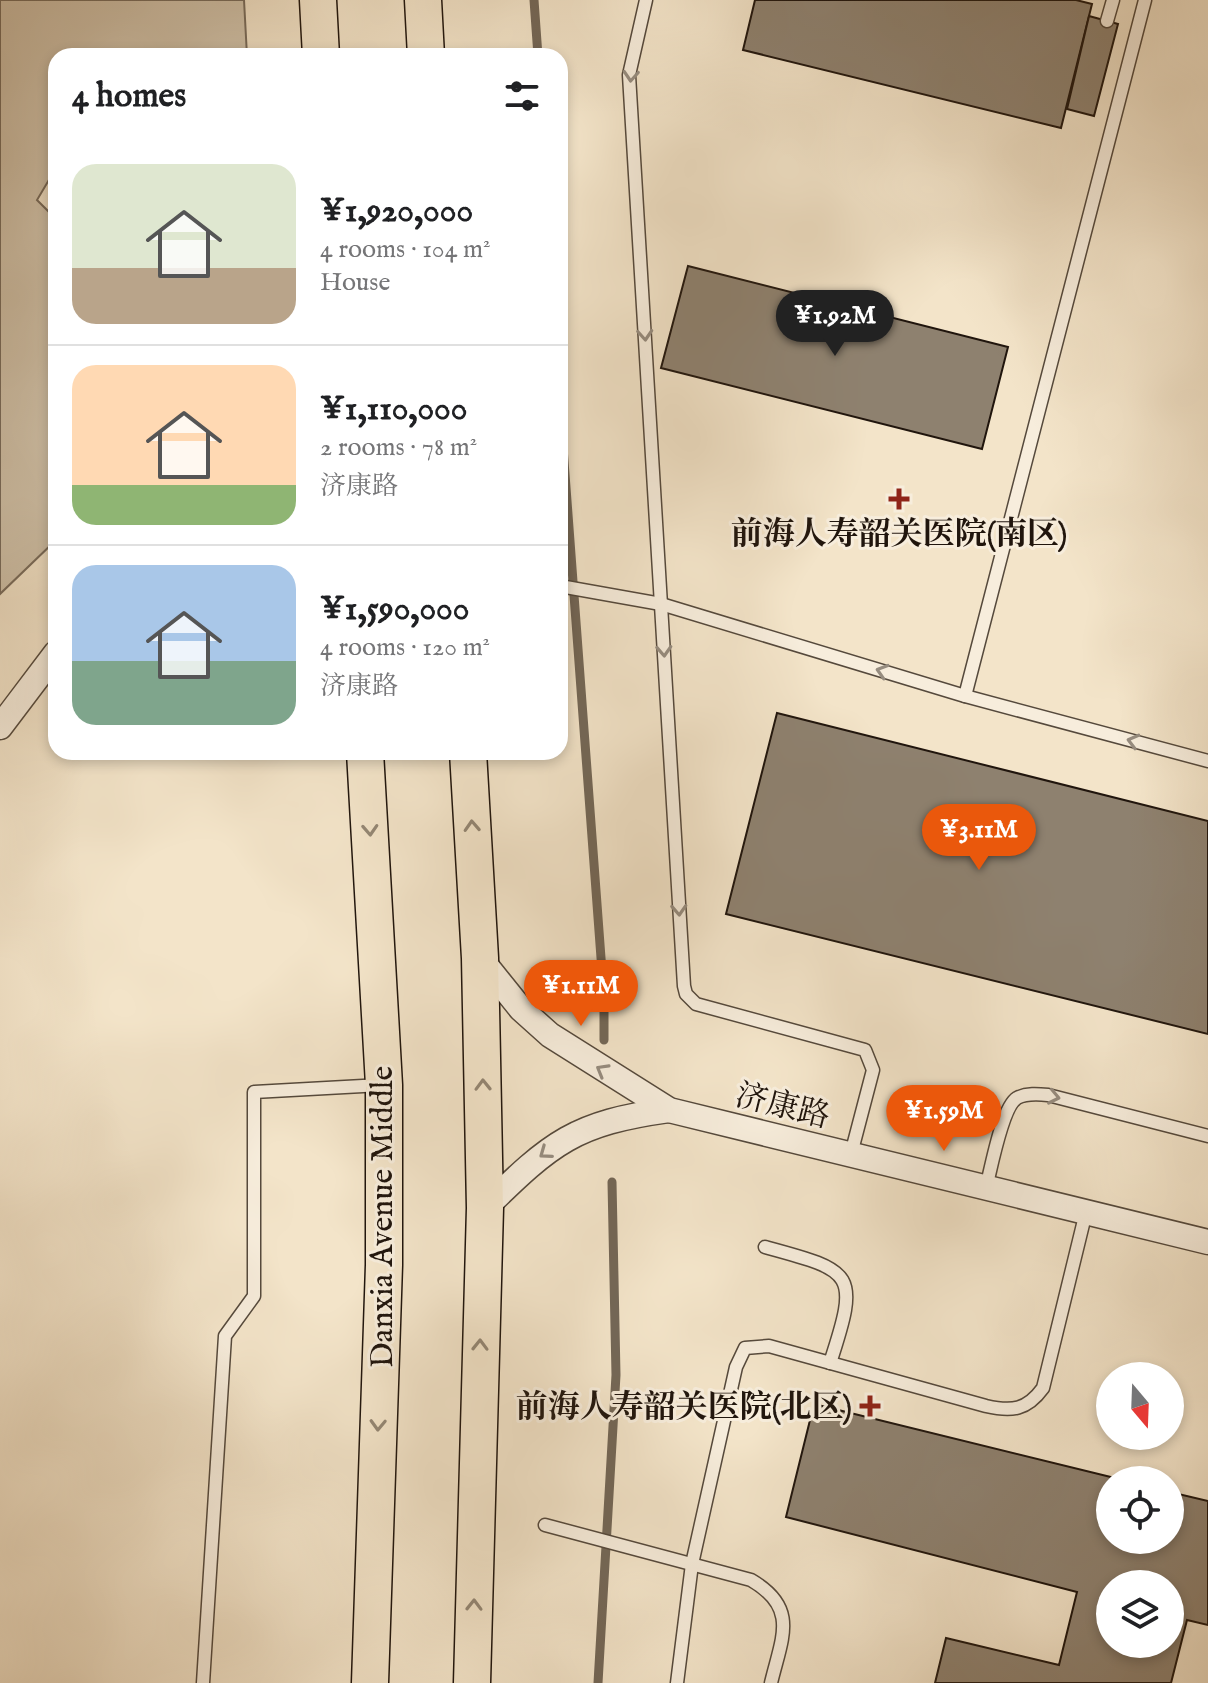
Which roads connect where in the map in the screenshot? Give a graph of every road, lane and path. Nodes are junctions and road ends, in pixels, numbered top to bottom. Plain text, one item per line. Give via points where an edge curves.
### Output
1 (318, 0) edge
2 (423, 0) edge
3 (646, 0) edge
4 (1113, 0) edge
5 (1145, 0) edge
6 (1107, 21) dead end
7 (321, 48) edge
8 (426, 48) edge
9 (568, 587) edge
10 (661, 604) junction
11 (48, 664) edge
12 (965, 696) junction
13 (0, 727) edge
14 (365, 760) edge
15 (468, 760) edge
16 (1208, 761) edge
17 (480, 958) junction
18 (384, 1085) junction
19 (669, 1110) junction
20 (1208, 1136) edge
21 (851, 1154) junction
22 (986, 1188) junction
23 (485, 1208) junction
24 (1086, 1212) junction
25 (1208, 1242) edge
26 (765, 1247) dead end
27 (830, 1363) junction
28 (545, 1525) dead end
29 (692, 1564) junction
30 (203, 1683) edge
31 (370, 1683) edge
32 (472, 1683) edge
33 (677, 1683) edge
34 (771, 1683) edge

1 - 7 main road
2 - 8 main road
3 -> 10 lane via 629,75
4 - 6 lane
5 - 12 lane
9 - 10 lane
12 -> 10 lane
10 -> 21 lane via 686,994 696,1004 865,1050 873,1070
11 - 13 street
16 -> 12 lane
14 -> 18 main road, Danxia Avenue Middle
17 -> 15 main road
19 -> 17 street, 济康路 via 550,1035
23 -> 17 main road
18 - 30 lane via 254,1092 254,1296 225,1336
18 -> 31 main road, Danxia Avenue Middle via 384,1265
19 - 21 street, 济康路
19 -> 23 street, 济康路 via 589,1126 530,1163
22 -> 20 lane via 1007,1113 1017,1098 1026,1095 1048,1095
21 - 22 street, 济康路
22 - 24 street, 济康路
32 -> 23 main road
24 - 25 street, 济康路
24 - 27 lane via 1043,1388 1033,1402 1006,1410
26 - 27 lane via 826,1264 839,1273 849,1300
27 - 29 lane via 769,1346 745,1348 736,1367
28 - 29 lane
29 - 33 lane
29 - 34 lane via 751,1580 781,1607 784,1627

